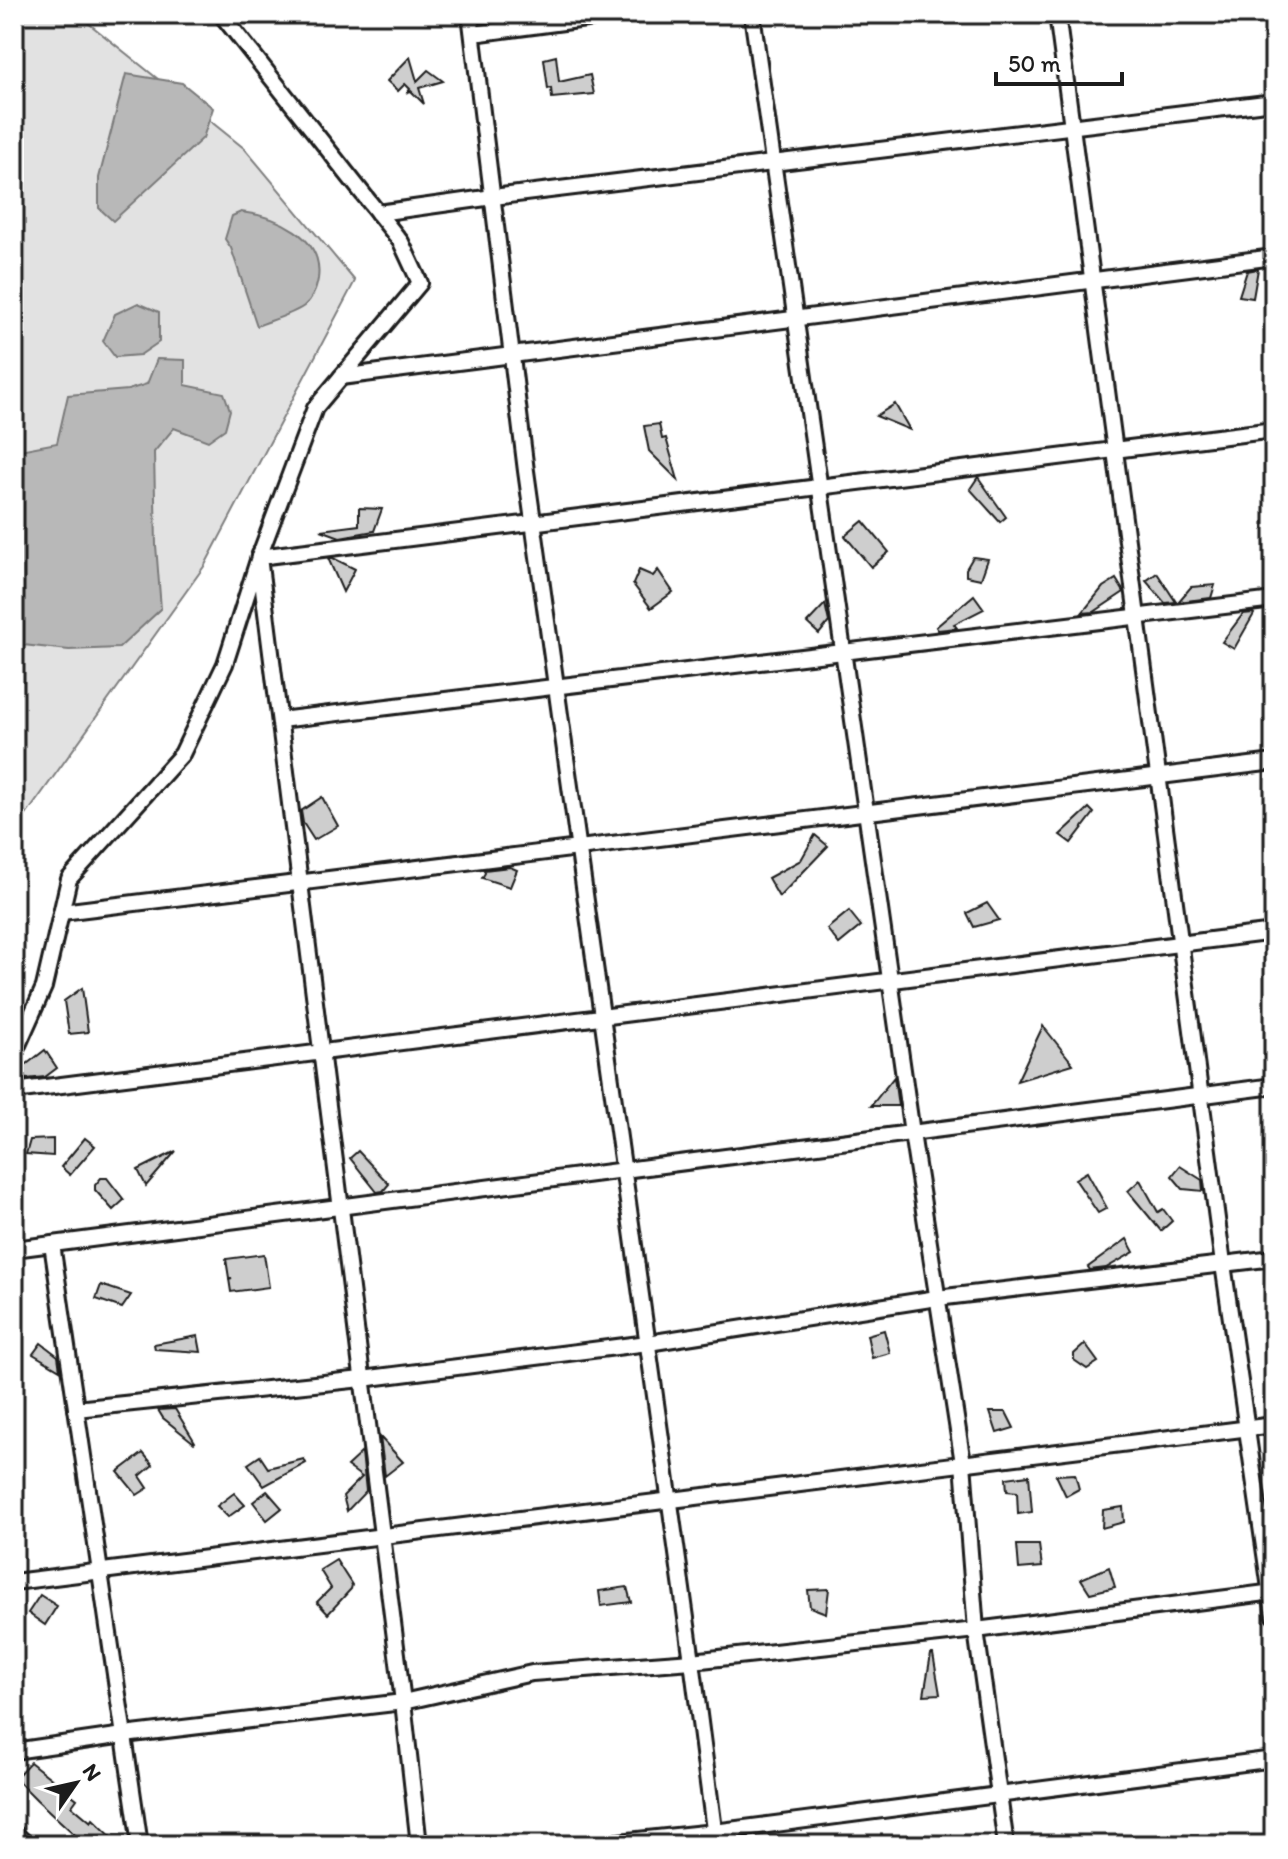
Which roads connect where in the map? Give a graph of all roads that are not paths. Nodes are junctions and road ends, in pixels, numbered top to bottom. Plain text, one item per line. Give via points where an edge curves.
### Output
1 (221, 14) edge
2 (470, 14) edge
3 (624, 14) edge
4 (752, 14) edge
5 (1057, 14) edge
6 (473, 34) junction
7 (1274, 102) edge
8 (1071, 127) junction
9 (773, 164) junction
10 (493, 197) junction
11 (378, 213) junction
12 (1274, 257) edge
13 (1092, 281) junction
14 (796, 319) junction
15 (512, 355) junction
16 (341, 377) junction
17 (1274, 430) edge
18 (1114, 451) junction
19 (820, 488) junction
20 (534, 524) junction
21 (259, 557) junction
22 (1274, 600) edge
23 (1136, 616) junction
24 (843, 652) junction
25 (556, 686) junction
26 (280, 720) junction
27 (1274, 762) edge
28 (1158, 777) junction
29 (866, 813) junction
30 (579, 848) junction
31 (300, 882) junction
32 (62, 912) junction
33 (1274, 932) edge
34 (1180, 943) junction
35 (890, 980) junction
36 (603, 1017) junction
37 (321, 1052) junction
38 (14, 1054) edge
39 (1274, 1086) edge
40 (14, 1091) edge
41 (1200, 1096) junction
42 (912, 1133) junction
43 (624, 1170) junction
44 (341, 1207) junction
45 (52, 1244) junction
46 (14, 1249) edge
47 (1274, 1258) edge
48 (1223, 1264) junction
49 (937, 1298) junction
50 (648, 1343) junction
51 (362, 1379) junction
52 (76, 1409) junction
53 (1274, 1425) edge
54 (1247, 1428) junction
55 (963, 1463) junction
56 (670, 1500) junction
57 (382, 1536) junction
58 (100, 1570) junction
59 (14, 1582) edge
60 (1272, 1593) edge
61 (1274, 1616) edge
62 (976, 1630) junction
63 (692, 1661) junction
64 (403, 1702) junction
65 (124, 1735) junction
66 (14, 1751) edge
67 (1274, 1759) edge
68 (999, 1794) junction
69 (14, 1834) edge
70 (715, 1838) edge
71 (26, 1845) edge
72 (140, 1845) edge
73 (419, 1845) edge
74 (590, 1845) edge
75 (1006, 1845) edge

1 - 11 street
2 - 6 street
3 - 6 street
4 - 9 street
5 - 8 street
6 - 10 street
7 - 8 street
8 - 9 street
8 - 13 street
9 - 10 street
9 - 14 street
10 - 11 street
10 - 15 street
11 - 16 street via 401,242 420,283
12 - 13 street
13 - 14 street
13 - 18 street
14 - 15 street
14 - 19 street
15 - 16 street
15 - 20 street
16 - 21 street via 315,408
17 - 18 street
18 - 19 street
18 - 23 street
19 - 20 street
19 - 24 street
20 - 21 street
20 - 25 street
21 - 26 street
21 - 32 street via 225,664 182,754 69,879
22 - 23 street
23 - 24 street
23 - 28 street
24 - 25 street
24 - 29 street
25 - 26 street
25 - 30 street
26 - 31 street
27 - 28 street
28 - 29 street
28 - 34 street
29 - 30 street
29 - 35 street
30 - 31 street
30 - 36 street
31 - 32 street
31 - 37 street
32 - 38 street via 44,987
33 - 34 street
34 - 35 street
34 - 41 street
35 - 36 street
35 - 42 street
36 - 37 street
36 - 43 street
37 - 40 street
37 - 44 street
39 - 41 street
41 - 42 street
41 - 48 street
42 - 43 street
42 - 49 street
43 - 44 street
43 - 50 street
44 - 45 street
44 - 51 street
45 - 46 street
45 - 52 street
47 - 48 street
48 - 49 street
48 - 54 street
49 - 50 street
49 - 55 street
50 - 51 street
50 - 56 street
51 - 52 street
51 - 57 street
52 - 58 street
53 - 54 street
54 - 55 street
54 - 60 street
55 - 56 street
55 - 62 street
56 - 57 street
56 - 63 street
57 - 58 street
57 - 64 street
58 - 59 street
58 - 65 street
60 - 61 street
60 - 62 street
62 - 63 street
62 - 68 street
63 - 64 street via 532,1673
63 - 70 street
64 - 65 street
64 - 73 street
65 - 66 street
65 - 72 street
67 - 68 street
68 - 70 street
68 - 75 street
69 - 71 street
70 - 74 street

